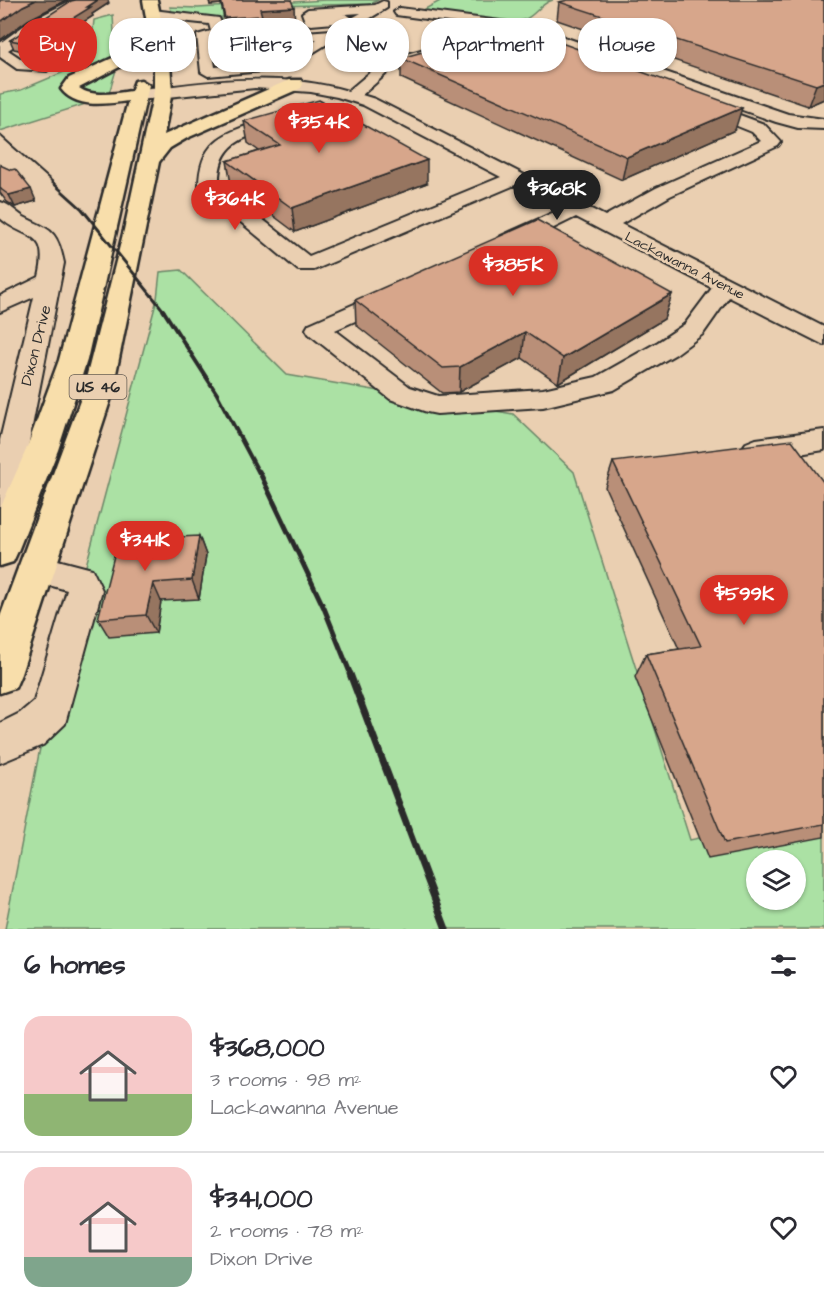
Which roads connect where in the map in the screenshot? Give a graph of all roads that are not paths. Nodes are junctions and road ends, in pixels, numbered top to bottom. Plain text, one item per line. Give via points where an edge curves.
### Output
1 (64, 0) edge
2 (98, 0) edge
3 (428, 0) edge
4 (79, 2) junction
5 (153, 15) edge
6 (47, 18) edge
7 (208, 20) edge
8 (358, 20) joint
9 (0, 33) edge
10 (18, 34) edge
11 (208, 35) edge
12 (18, 36) edge
13 (325, 40) edge
14 (204, 43) junction
15 (208, 43) edge
16 (313, 43) edge
17 (321, 43) junction
18 (313, 48) edge
19 (0, 50) edge
20 (421, 55) edge
21 (566, 56) edge
22 (18, 63) edge
23 (314, 71) dead end
24 (208, 72) edge
25 (246, 84) junction
26 (295, 84) junction
27 (151, 93) junction
28 (352, 96) junction
29 (258, 100) junction
30 (303, 115) edge
31 (399, 118) junction
32 (824, 124) edge
33 (373, 126) dead end
34 (148, 163) junction
35 (516, 178) junction
36 (0, 208) edge
37 (577, 209) junction
38 (605, 224) junction
39 (483, 253) edge
40 (50, 280) junction
41 (726, 286) junction
42 (409, 288) edge
43 (0, 305) edge
44 (824, 320) edge
45 (800, 324) junction
46 (824, 337) edge
47 (824, 440) edge
48 (732, 454) edge
49 (13, 517) junction
50 (0, 550) edge
51 (36, 568) junction
52 (0, 674) edge
53 (0, 743) edge

1 - 4 street
2 - 4 street
3 - 32 street via 396,14 528,31 782,118
4 - 6 street
5 - 7 street
5 - 27 highway, US 46
8 - 8 street via 381,6 308,13 311,21
9 - 10 street
11 - 14 street via 204,35
12 - 19 street
13 - 17 street
14 - 15 street
14 - 24 street
16 - 17 street
17 - 18 street
19 - 22 street
20 - 28 street via 390,63
21 - 38 street via 758,128 772,142 663,192
23 - 26 street
25 - 26 street, Lackawanna Avenue
25 - 27 street, Lackawanna Avenue
25 - 29 highway via 258,94
26 - 28 street, Lackawanna Avenue
26 - 29 highway
27 - 27 highway, US 46 via 94,98 76,94 70,88 125,58 138,40
27 - 34 highway, US 46
27 - 49 highway, US 46 via 56,414
28 - 31 street, Lackawanna Avenue
29 - 34 highway via 180,134 164,144
30 - 35 street via 230,137 210,160 208,176 209,187 306,265
31 - 33 street
31 - 35 street, Lackawanna Avenue
34 - 51 highway, US 46 via 116,322 96,398
35 - 37 street, Lackawanna Avenue
36 - 40 street, Dixon Drive via 14,220 42,232 49,241
37 - 38 street, Lackawanna Avenue
37 - 39 street
38 - 41 street, Lackawanna Avenue
40 - 43 street
40 - 49 street, Dixon Drive via 13,447
41 - 42 street via 694,329 604,384 543,398 437,405 400,393 318,329
41 - 45 street, Lackawanna Avenue
44 - 45 street
45 - 46 street, Lackawanna Avenue
47 - 48 street
49 - 50 highway, US 46
51 - 52 highway, US 46
51 - 53 street via 80,579 85,590 51,711 40,725

